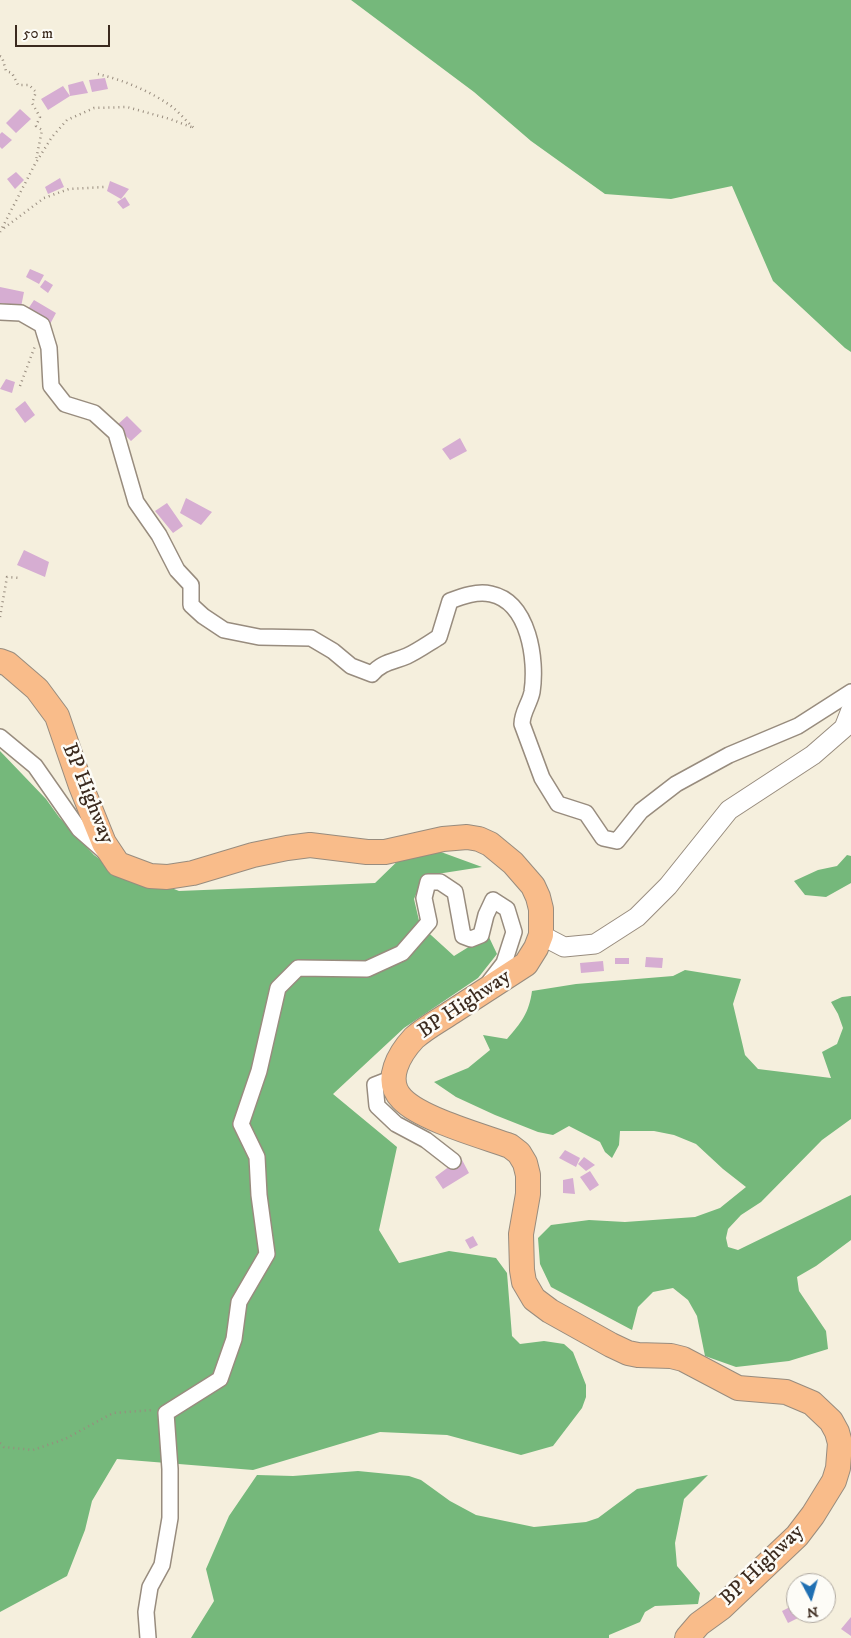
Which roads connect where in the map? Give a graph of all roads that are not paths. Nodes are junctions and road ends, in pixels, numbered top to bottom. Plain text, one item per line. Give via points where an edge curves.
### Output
1 (0, 312) edge
2 (0, 661) edge
3 (851, 692) edge
4 (851, 710) edge
5 (0, 737) edge
6 (118, 864) junction
7 (541, 935) junction
8 (481, 993) junction
9 (393, 1078) junction
10 (453, 1161) dead end
11 (844, 1467) edge
12 (148, 1638) edge
13 (687, 1638) edge

1 - 3 street via 20,313 42,326 49,348 51,386 65,404 94,413 116,433 136,502 177,570 190,585 191,605 224,630 259,637 310,638 333,651 350,666 372,674 378,666 407,656 439,637 450,601 468,594 491,594 506,601 517,612 532,652 532,694 522,716 522,724 542,778 558,804 586,813 603,838 617,841 641,811 676,784 729,755 798,726
2 - 6 highway, BP Highway via 37,689 57,716 101,835
4 - 7 street via 844,728 813,755 729,810 668,886 637,917 595,944 564,947
5 - 6 street via 35,766 79,829
6 - 7 highway, BP Highway via 150,876 168,877 287,848 310,845 385,852 467,836 490,844 533,886 541,909
7 - 8 highway, BP Highway via 526,964
8 - 9 highway, BP Highway via 415,1038 399,1057
8 - 12 street via 504,963 514,932 507,909 493,900 481,935 471,939 463,936 455,892 440,882 428,882 424,898 429,922 402,954 367,969 298,968 278,988 259,1071 241,1124 257,1157 267,1254 239,1302 234,1339 220,1379 166,1413 170,1518 162,1564 150,1587 146,1612
9 - 10 street via 375,1085 377,1106 396,1124 426,1140
9 - 11 highway, BP Highway via 401,1098 415,1109 510,1146 519,1153 528,1175 521,1234 522,1270 524,1282 534,1299 628,1353 683,1359 738,1388 786,1392 812,1402 837,1432
11 - 13 highway, BP Highway via 797,1536

